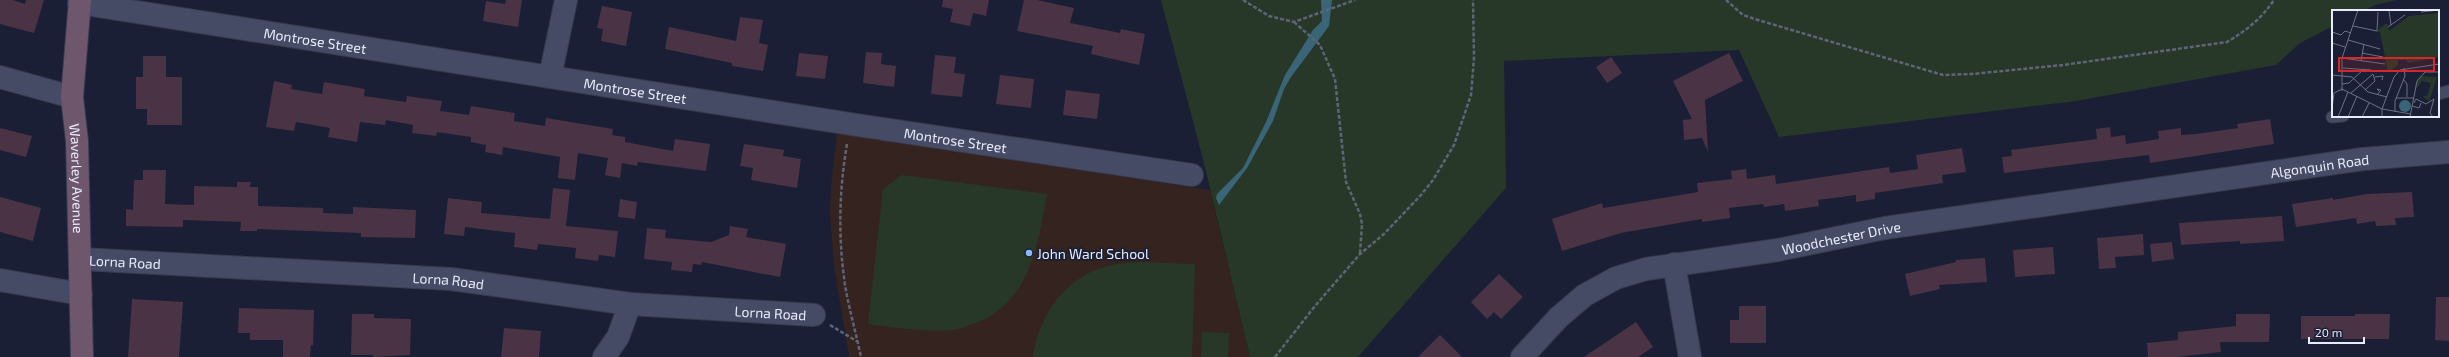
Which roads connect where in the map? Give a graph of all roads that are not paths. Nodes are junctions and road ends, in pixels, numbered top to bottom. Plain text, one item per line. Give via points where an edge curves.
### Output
1 (566, 0) edge
2 (80, 1) edge
3 (0, 77) edge
4 (550, 77) junction
5 (2449, 90) edge
6 (2439, 94) edge
7 (72, 98) junction
8 (2449, 152) edge
9 (1192, 175) dead end
10 (2191, 185) joint
11 (80, 259) junction
12 (1674, 264) junction
13 (0, 280) edge
14 (80, 294) junction
15 (630, 304) junction
16 (814, 316) road end
17 (82, 357) edge
18 (604, 357) edge
19 (1522, 357) edge
20 (1690, 357) edge

1 - 4 street
2 - 4 street, Montrose Street
2 - 7 street, Waverley Avenue
3 - 7 street
4 - 9 street, Montrose Street
5 - 6 lane
7 - 11 street, Waverley Avenue via 77,141
8 - 10 street, Algonquin Road via 2363,159
10 - 12 street, Woodchester Drive via 1885,228 1778,250
11 - 14 street, Waverley Avenue
11 - 15 street, Lorna Road via 451,278
12 - 19 street, Woodchester Drive via 1616,278 1585,295 1559,317
12 - 20 street
13 - 14 street
14 - 17 street, Waverley Avenue
15 - 16 street, Lorna Road
15 - 18 street via 618,337

